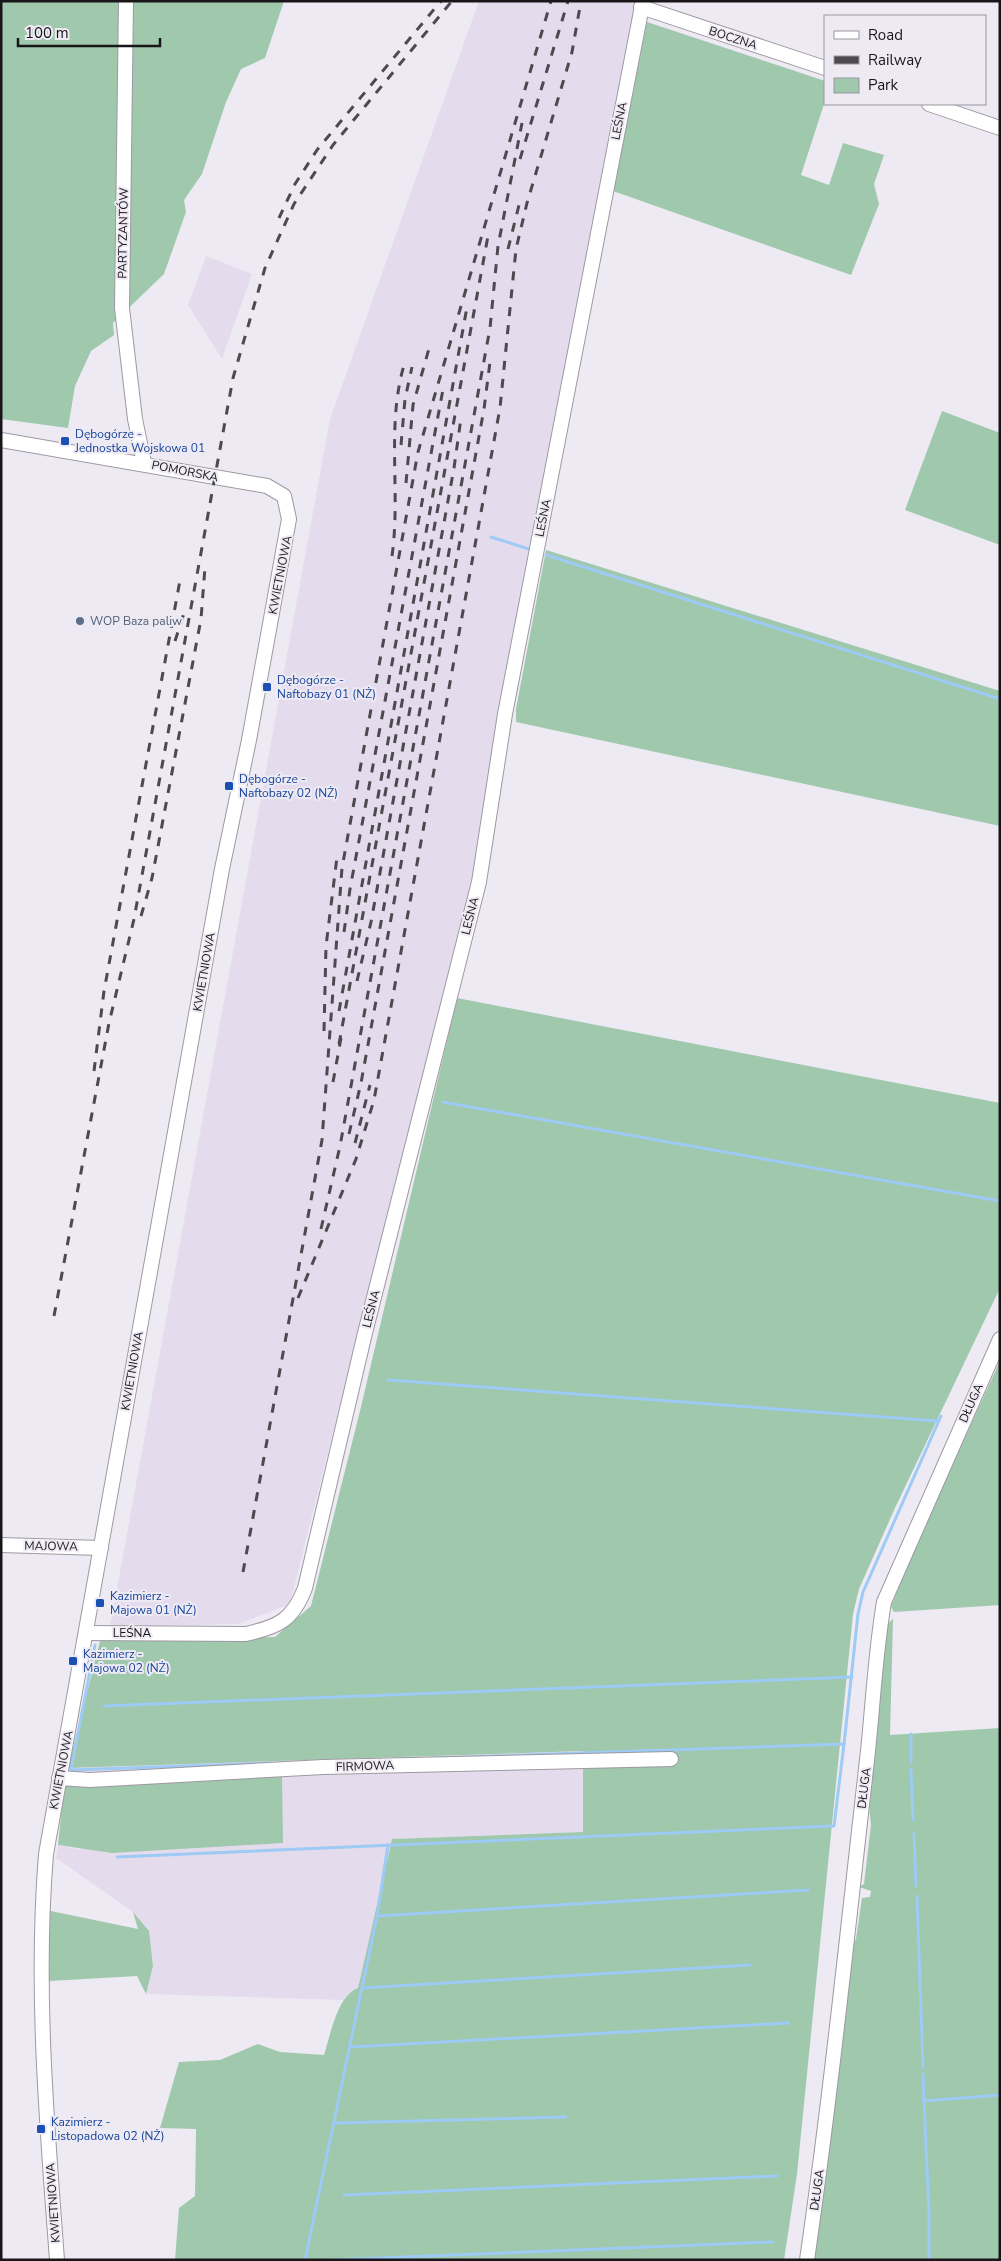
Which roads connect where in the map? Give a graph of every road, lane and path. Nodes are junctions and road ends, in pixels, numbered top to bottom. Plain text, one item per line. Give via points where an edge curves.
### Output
1 (126, 1) edge
2 (642, 4) edge
3 (824, 68) edge
4 (933, 105) edge
5 (1000, 128) edge
6 (1, 440) edge
7 (144, 463) junction
8 (278, 492) joint
9 (1000, 1339) edge
10 (1, 1546) edge
11 (101, 1548) junction
12 (86, 1633) junction
13 (671, 1760) dead end
14 (59, 1778) junction
15 (57, 2260) edge
16 (807, 2260) edge

1 - 7 street, PARTYZANTÓW via 122,308 136,427
2 - 3 street, BOCZNA
2 - 12 street, LEŚNA via 504,714 479,882 365,1333 305,1588 292,1613 281,1622 246,1634
4 - 5 street
6 - 7 street, POMORSKA
7 - 8 street, POMORSKA via 267,486
8 - 11 street, KWIETNIOWA via 286,503 288,531 222,869
9 - 16 street, DŁUGA via 884,1602 822,2154
10 - 11 street, MAJOWA
11 - 12 street, KWIETNIOWA
12 - 14 street, KWIETNIOWA
13 - 14 street, FIRMOWA via 333,1767 90,1780
14 - 15 street, KWIETNIOWA via 46,1854 40,1957

